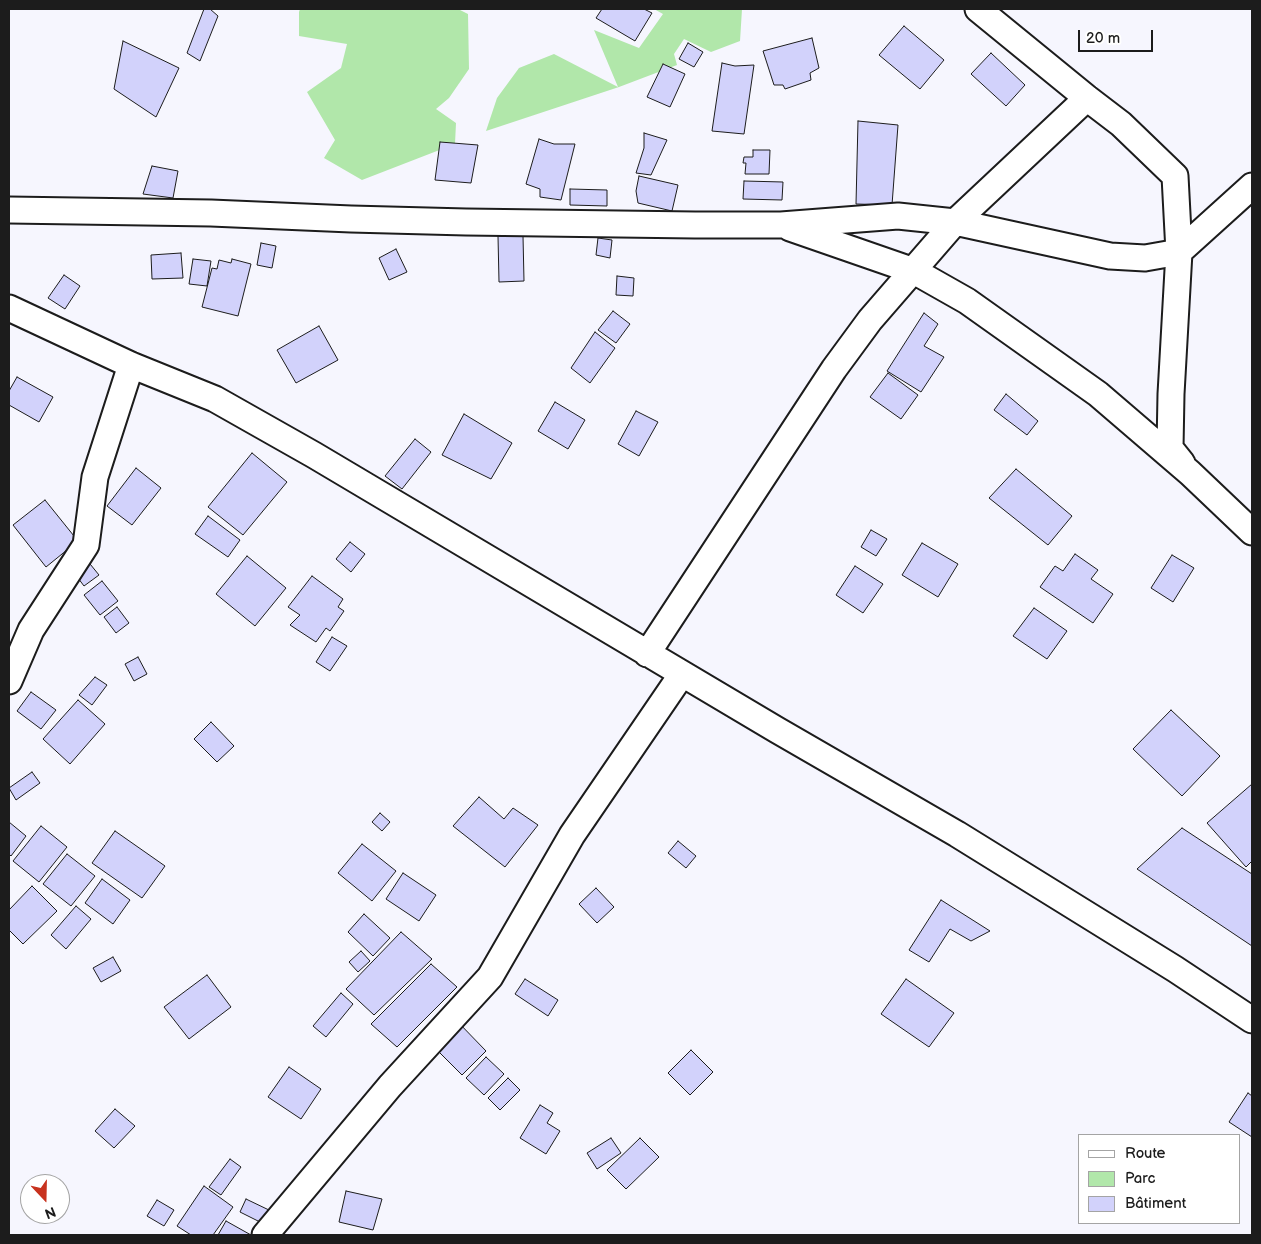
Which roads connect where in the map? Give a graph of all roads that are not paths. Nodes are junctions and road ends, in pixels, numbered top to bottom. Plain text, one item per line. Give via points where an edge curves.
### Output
1 (978, 9) edge
2 (1087, 98) junction
3 (1252, 186) edge
4 (9, 210) edge
5 (955, 222) junction
6 (781, 225) junction
7 (1179, 252) junction
8 (914, 271) junction
9 (9, 308) edge
10 (130, 365) junction
11 (1190, 473) junction
12 (1252, 532) edge
13 (647, 654) junction
14 (682, 674) junction
15 (9, 681) edge
16 (1252, 1020) edge
17 (265, 1235) edge

1 - 2 street
2 - 5 street
2 - 7 street via 1121,124 1175,176
3 - 7 street
4 - 6 street via 211,213 351,220
5 - 6 street via 898,216
5 - 7 street via 1110,256 1145,258
5 - 8 street
6 - 8 street
7 - 11 street via 1170,448
8 - 11 street via 967,301 1098,394
8 - 13 street via 870,320 834,369
9 - 10 street
10 - 13 street via 215,398
10 - 15 street via 95,477 86,545 31,630
11 - 12 street
13 - 14 street
14 - 16 street via 957,834
14 - 17 street via 572,835 490,977 390,1086

